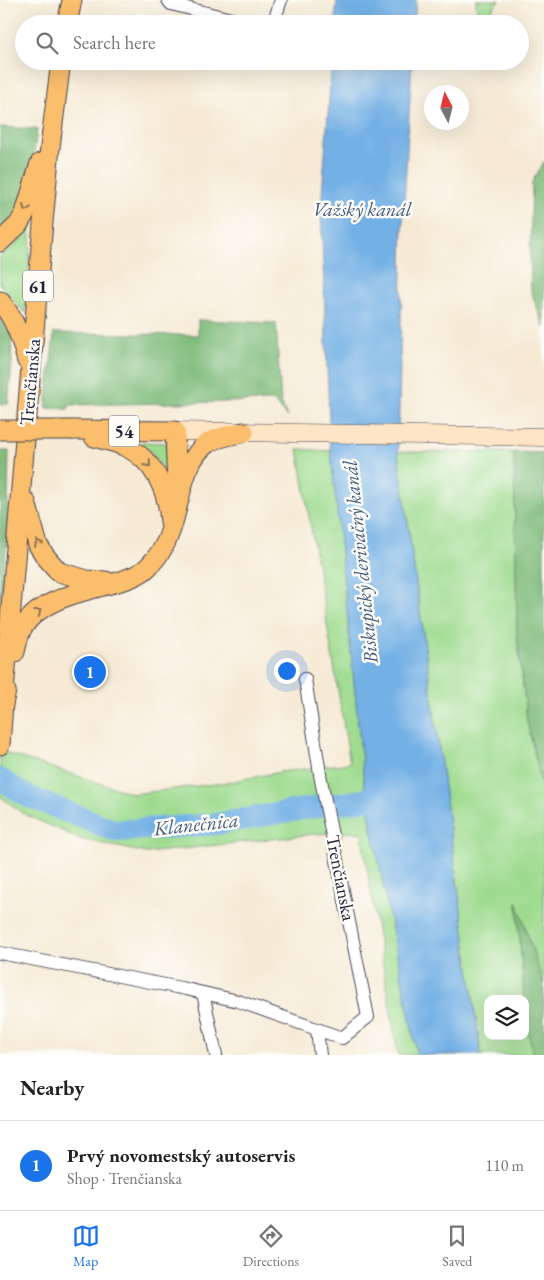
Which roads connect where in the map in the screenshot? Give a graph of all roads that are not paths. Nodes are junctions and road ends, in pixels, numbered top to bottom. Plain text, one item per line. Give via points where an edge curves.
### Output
1 (72, 0) edge
2 (168, 0) edge
3 (281, 0) edge
4 (69, 15) edge
5 (215, 15) edge
6 (276, 15) edge
7 (60, 70) edge
8 (50, 147) junction
9 (0, 242) edge
10 (0, 301) edge
11 (31, 373) junction
12 (0, 430) edge
13 (73, 430) junction
14 (175, 431) junction
15 (244, 432) junction
16 (544, 437) edge
17 (22, 485) junction
18 (177, 508) junction
19 (170, 534) junction
20 (122, 580) junction
21 (305, 679) dead end
22 (4, 704) junction
23 (0, 745) edge
24 (0, 953) edge
25 (203, 993) junction
26 (317, 1030) junction
27 (216, 1055) edge
28 (320, 1055) edge

1 - 4 main road
2 - 5 street via 171,4
3 - 6 street
7 - 8 main road, Trenčianska / 61
8 -> 9 main road via 38,168 25,213 18,225
8 - 11 main road, Trenčianska / 61
10 - 11 main road via 20,333
11 - 17 main road, Trenčianska / 61
12 - 13 main road, 54, bridge
13 - 14 main road, 54
13 -> 19 main road via 122,445 149,464 165,494
14 - 15 main road
14 - 18 main road
15 - 16 main road
15 - 18 main road via 208,442 196,453
20 -> 17 main road via 88,580 59,572 38,545
17 - 22 main road, Trenčianska / 61
18 - 19 main road
19 - 20 main road via 146,569
22 -> 20 main road via 18,640 29,620 50,604
21 - 26 street, Trenčianska via 321,780 368,1017 342,1038
22 - 23 main road, 61
24 - 25 street, Trenčianska
25 - 26 street, Trenčianska via 238,1001
25 - 27 street
26 - 28 street

